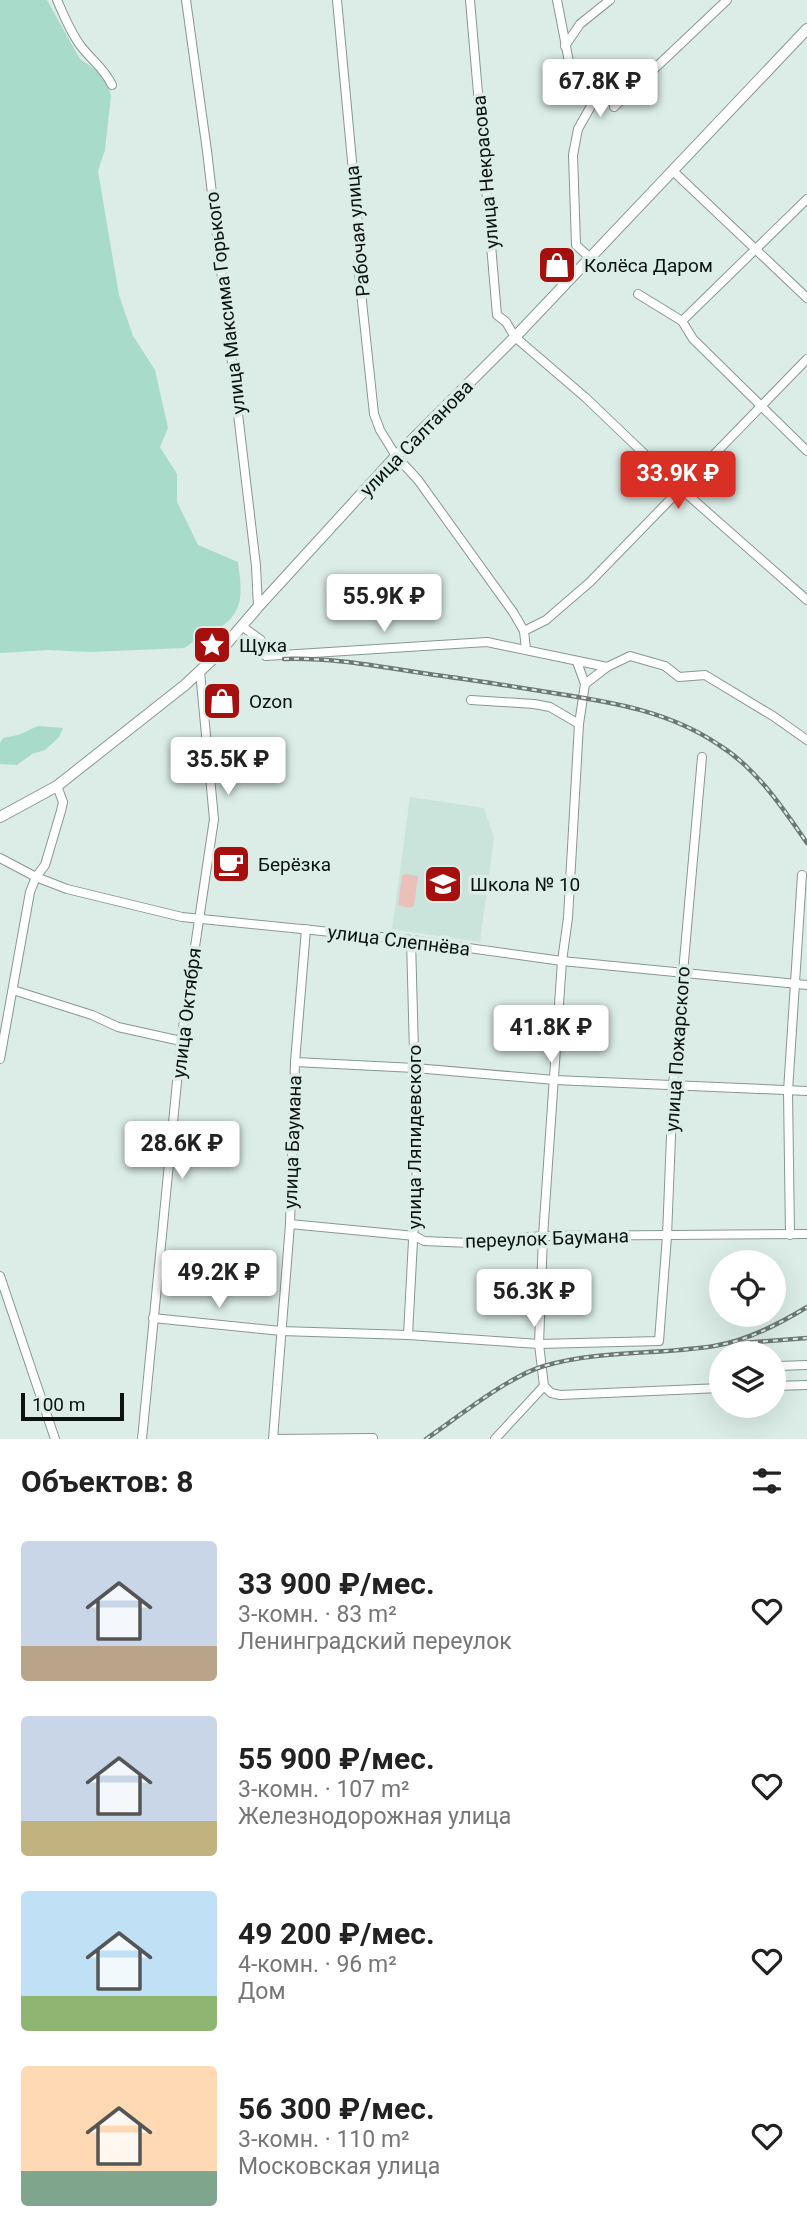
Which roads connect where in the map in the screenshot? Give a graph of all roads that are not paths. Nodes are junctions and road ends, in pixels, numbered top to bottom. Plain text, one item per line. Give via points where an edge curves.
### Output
1 (57, 0) edge
2 (186, 0) edge
3 (337, 0) edge
4 (470, 0) edge
5 (557, 0) edge
6 (610, 0) edge
7 (727, 0) edge
8 (580, 24) junction
9 (561, 26) junction
10 (807, 29) edge
11 (565, 46) junction
12 (112, 85) dead end
13 (614, 107) dead end
14 (673, 171) junction
15 (807, 200) edge
16 (754, 250) junction
17 (589, 257) junction
18 (638, 294) dead end
19 (807, 298) edge
20 (682, 321) junction
21 (515, 337) junction
22 (807, 359) edge
23 (761, 406) junction
24 (807, 451) edge
25 (396, 456) junction
26 (680, 488) junction
27 (807, 600) edge
28 (258, 607) junction
29 (243, 628) junction
30 (524, 631) junction
31 (526, 649) junction
32 (577, 662) junction
33 (607, 667) junction
34 (200, 672) junction
35 (585, 684) junction
36 (471, 700) dead end
37 (579, 724) junction
38 (807, 740) edge
39 (702, 757) dead end
40 (57, 786) junction
41 (0, 817) edge
42 (0, 858) edge
43 (802, 875) dead end
44 (36, 877) junction
45 (198, 919) junction
46 (306, 929) junction
47 (411, 940) junction
48 (562, 961) junction
49 (682, 973) junction
50 (795, 984) junction
51 (807, 985) edge
52 (13, 990) junction
53 (181, 1041) junction
54 (0, 1059) edge
55 (295, 1062) junction
56 (415, 1068) junction
57 (555, 1080) junction
58 (673, 1086) junction
59 (788, 1091) junction
60 (807, 1091) edge
61 (290, 1224) junction
62 (807, 1234) edge
63 (790, 1235) junction
64 (415, 1236) junction
65 (543, 1236) junction
66 (667, 1236) junction
67 (0, 1276) edge
68 (153, 1318) junction
69 (281, 1331) junction
70 (408, 1335) junction
71 (538, 1343) junction
72 (807, 1365) edge
73 (786, 1366) edge
74 (786, 1385) edge
75 (807, 1385) edge
76 (544, 1386) junction
77 (709, 1389) edge
78 (373, 1438) edge
79 (55, 1439) edge
80 (142, 1439) edge
81 (273, 1439) edge
82 (495, 1439) edge

1 - 12 street via 70,31
2 - 28 street, улица Максима Горького
3 - 25 street, Рабочая улица via 374,414
4 - 21 street, улица Некрасова via 497,315
5 - 9 street
6 - 8 street
7 - 13 street
8 - 9 street
8 - 11 street
9 - 11 street
10 - 14 main road, улица Салтанова
11 - 17 street via 571,72 595,99 578,129 573,155 576,245
14 - 16 street
14 - 17 main road, улица Салтанова
15 - 16 street
16 - 19 street
16 - 20 street
17 - 21 main road, улица Салтанова
18 - 20 street
20 - 23 street via 692,339
21 - 25 main road, улица Салтанова
21 - 26 street, улица Некрасова via 586,397
22 - 23 street
23 - 24 street
23 - 26 street
25 - 28 main road, улица Салтанова
25 - 30 street, Рабочая улица via 418,480
26 - 27 street, улица Некрасова
26 - 30 street via 590,582 546,620
28 - 29 main road, улица Салтанова
29 - 31 street via 261,639 266,656 487,642
29 - 34 main road, улица Салтанова
30 - 31 street
31 - 32 street
32 - 33 street
32 - 35 street
33 - 35 street
33 - 38 street via 630,656 666,666 679,677 705,675
34 - 40 main road, улица Салтанова
34 - 45 street, улица Октября via 214,819
35 - 37 street
36 - 37 street via 550,707
37 - 48 street
39 - 49 street, улица Пожарского
40 - 41 main road, улица Салтанова
40 - 44 street via 61,811 45,865
42 - 44 street, улица Слепнёва
43 - 50 street
44 - 45 street, улица Слепнёва via 103,899
44 - 52 street
45 - 46 street, улица Слепнёва
45 - 53 street, улица Октября
46 - 47 street, улица Слепнёва
46 - 55 street, улица Баумана
47 - 48 street, улица Слепнёва
47 - 56 street, улица Ляпидевского
48 - 49 street, улица Слепнёва
48 - 57 street
49 - 50 street, улица Слепнёва
49 - 58 street, улица Пожарского
50 - 51 street, улица Слепнёва
50 - 59 street
52 - 53 street via 118,1027
52 - 54 street
53 - 68 street, улица Октября
55 - 56 street
55 - 61 street, улица Баумана
56 - 57 street
56 - 64 street, улица Ляпидевского
57 - 58 street
57 - 65 street
58 - 59 street
58 - 66 street, улица Пожарского
59 - 60 street
59 - 63 street
61 - 64 street, переулок Баумана
61 - 69 street, улица Баумана
62 - 63 street, переулок Баумана
63 - 66 street, переулок Баумана
64 - 65 street, переулок Баумана via 424,1241 470,1243
64 - 70 street, улица Ляпидевского
65 - 66 street, переулок Баумана
65 - 71 street
66 - 71 street, улица Пожарского via 659,1341
67 - 79 street
68 - 69 street
68 - 80 street, улица Октября
69 - 70 street
69 - 81 street, улица Баумана
70 - 71 street
71 - 76 street
72 - 73 street
74 - 75 street
76 - 77 street via 560,1395
76 - 82 street
78 - 81 street

